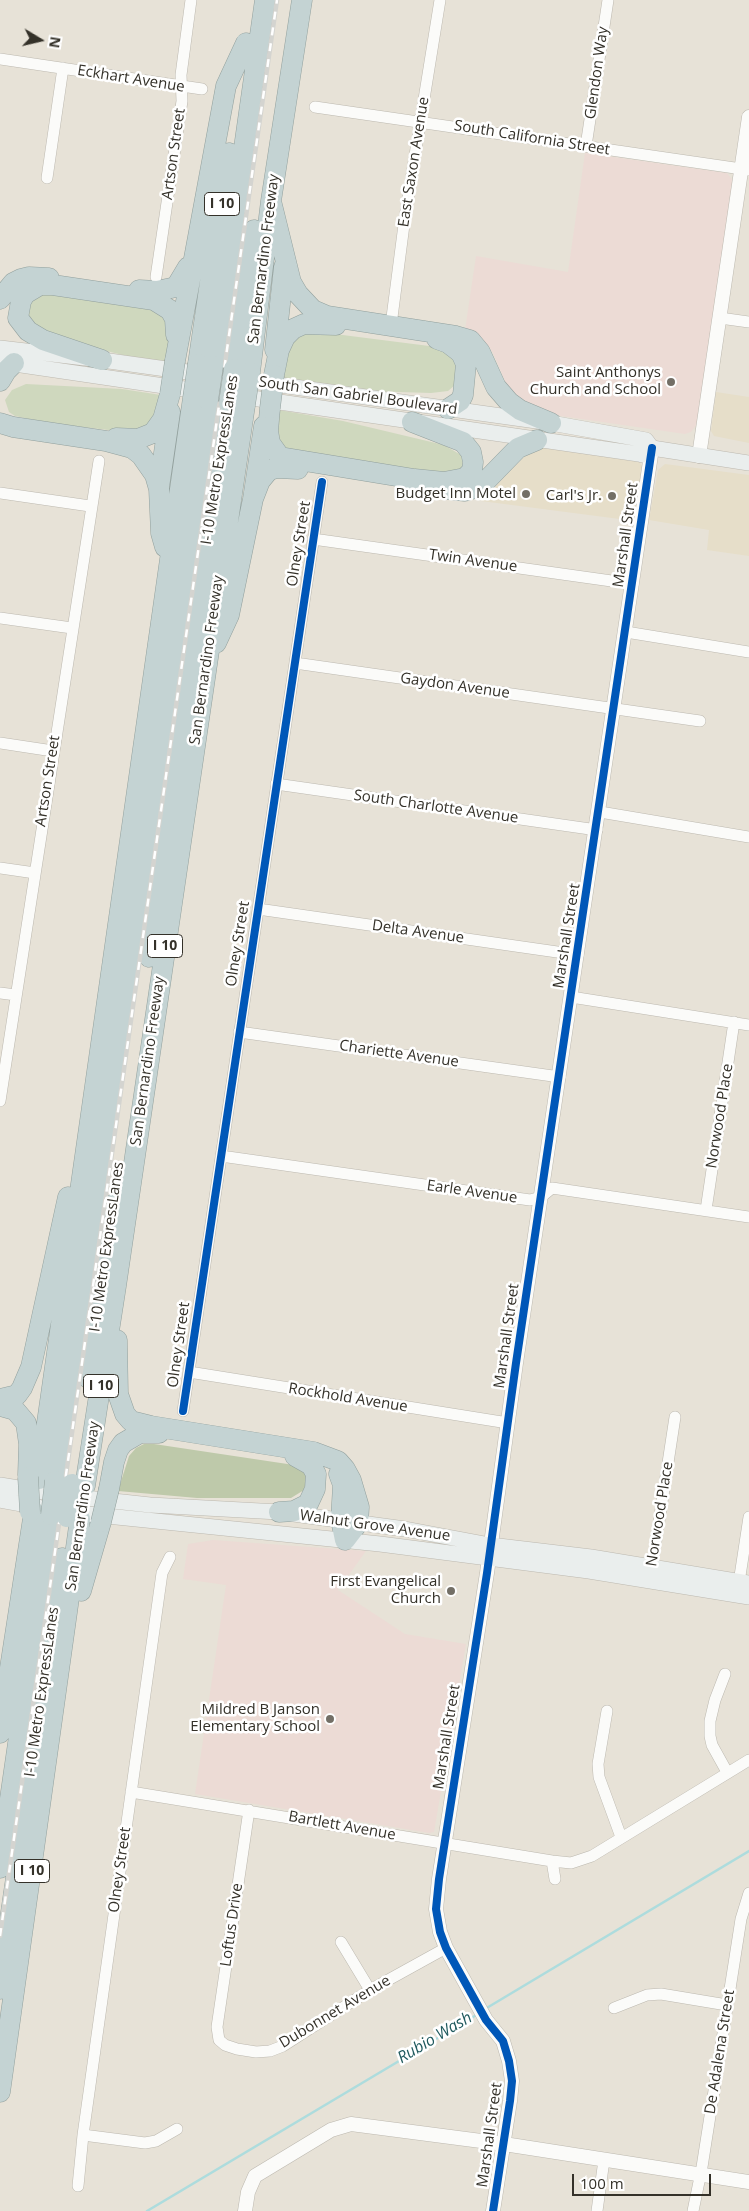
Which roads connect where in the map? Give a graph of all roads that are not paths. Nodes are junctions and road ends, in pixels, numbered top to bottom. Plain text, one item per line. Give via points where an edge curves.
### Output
1 (191, 0) edge
2 (252, 0) edge
3 (265, 0) edge
4 (288, 0) edge
5 (302, 0) edge
6 (440, 0) edge
7 (608, 0) edge
8 (246, 43) junction
9 (0, 59) edge
10 (63, 68) junction
11 (180, 87) junction
12 (202, 89) dead end
13 (315, 107) dead end
14 (749, 118) edge
15 (420, 121) junction
16 (586, 146) junction
17 (745, 170) edge
18 (47, 178) dead end
19 (271, 201) junction
20 (285, 253) junction
21 (193, 258) junction
22 (156, 277) dead end
23 (0, 299) edge
24 (720, 318) junction
25 (749, 322) edge
26 (391, 325) junction
27 (0, 348) edge
28 (102, 360) junction
29 (175, 361) junction
30 (7, 363) edge
31 (205, 365) junction
32 (242, 370) junction
33 (274, 375) junction
34 (0, 380) edge
35 (170, 394) junction
36 (200, 399) junction
37 (237, 404) junction
38 (270, 408) junction
39 (448, 409) junction
40 (0, 413) edge
41 (412, 422) junction
42 (0, 423) edge
43 (551, 423) junction
44 (537, 440) junction
45 (652, 448) junction
46 (699, 456) junction
47 (99, 461) dead end
48 (749, 463) edge
49 (322, 482) dead end
50 (159, 489) junction
51 (0, 493) edge
52 (253, 499) junction
53 (90, 506) junction
54 (313, 539) junction
55 (169, 559) junction
56 (633, 584) junction
57 (0, 618) edge
58 (72, 628) junction
59 (626, 632) junction
60 (749, 652) edge
61 (206, 662) junction
62 (295, 663) junction
63 (615, 708) junction
64 (700, 721) dead end
65 (0, 743) edge
66 (53, 751) junction
67 (276, 784) junction
68 (600, 812) junction
69 (597, 830) junction
70 (749, 837) edge
71 (0, 868) edge
72 (35, 873) junction
73 (258, 909) junction
74 (578, 955) junction
75 (0, 993) edge
76 (16, 995) junction
77 (571, 998) junction
78 (734, 1022) junction
79 (749, 1025) edge
80 (239, 1032) junction
81 (560, 1077) junction
82 (0, 1101) edge
83 (90, 1131) junction
84 (221, 1156) junction
85 (541, 1197) junction
86 (706, 1210) junction
87 (749, 1217) edge
88 (116, 1286) junction
89 (189, 1372) junction
90 (0, 1399) edge
91 (0, 1406) edge
92 (183, 1411) dead end
93 (675, 1417) dead end
94 (508, 1424) junction
95 (295, 1456) junction
96 (56, 1481) junction
97 (0, 1485) edge
98 (0, 1500) edge
99 (278, 1512) junction
100 (49, 1516) junction
101 (749, 1517) edge
102 (349, 1522) junction
103 (346, 1540) junction
104 (489, 1551) junction
105 (170, 1557) dead end
106 (651, 1574) junction
107 (744, 1589) edge
108 (63, 1650) junction
109 (725, 1674) dead end
110 (607, 1711) dead end
111 (0, 1733) edge
112 (749, 1760) edge
113 (727, 1772) junction
114 (131, 1792) junction
115 (249, 1810) junction
116 (621, 1837) junction
117 (445, 1843) junction
118 (552, 1861) junction
119 (0, 1868) edge
120 (555, 1879) dead end
121 (749, 1893) edge
122 (341, 1942) dead end
123 (446, 1948) junction
124 (0, 1989) edge
125 (370, 1990) junction
126 (727, 2005) junction
127 (614, 2008) dead end
128 (219, 2040) joint
129 (0, 2092) edge
130 (177, 2129) dead end
131 (83, 2135) junction
132 (504, 2144) junction
133 (604, 2160) junction
134 (700, 2174) junction
135 (749, 2182) edge
136 (78, 2186) dead end
137 (245, 2211) edge
138 (493, 2211) edge
139 (597, 2211) edge
140 (693, 2211) edge

1 - 11 street, Artson Street
2 - 8 highway, I 10
3 - 31 highway, I-10 Metro ExpressLanes
4 - 32 highway, I-10 Metro ExpressLanes
5 - 19 highway, San Bernardino Freeway / I 10
6 - 15 street, East Saxon Avenue
7 - 16 street, Glendon Way
8 - 21 highway via 226,86
8 - 31 highway, I 10
9 - 10 street, Eckhart Avenue
10 - 11 street, Eckhart Avenue
10 - 18 street
11 - 12 street, Eckhart Avenue
11 - 22 street, Artson Street via 182,101
13 - 15 street, South California Street
14 - 17 street
15 - 16 street, South California Street
15 - 26 street, East Saxon Avenue
16 - 17 street, South California Street
17 - 24 street
19 - 20 highway
19 - 32 highway, San Bernardino Freeway / I 10
20 - 26 highway via 291,282 314,310 326,316
20 - 33 highway
21 - 23 highway via 180,283 165,290 147,291 29,277 13,283
21 - 29 highway
24 - 25 street
24 - 46 street
26 - 43 highway via 470,340 509,402
27 - 28 main road, South San Gabriel Boulevard
28 - 29 highway via 43,340 28,331 18,318 25,294 40,285 53,285 154,300 164,305 175,319
28 - 39 main road, South San Gabriel Boulevard
29 - 35 highway, bridge
30 - 34 highway
30 - 41 main road, South San Gabriel Boulevard
31 - 36 highway, I-10 Metro ExpressLanes, bridge
32 - 37 highway, San Bernardino Freeway / I 10, bridge
33 - 38 highway, bridge
33 - 39 highway via 285,337 293,328 304,324 325,323 438,339 461,353 466,364 460,401
35 - 40 highway via 159,427 138,439 43,427 8,420
35 - 50 highway
36 - 55 highway, San Bernardino Freeway / I 10
36 - 96 highway, I-10 Metro ExpressLanes
37 - 61 highway, San Bernardino Freeway / I 10
37 - 96 highway, I-10 Metro ExpressLanes via 214,492 133,1074
38 - 41 highway via 270,443 280,457 414,480 444,482 465,478 472,471 471,452 463,442
38 - 52 highway via 263,430
39 - 43 main road, South San Gabriel Boulevard
41 - 44 main road, South San Gabriel Boulevard
42 - 50 highway via 132,448 148,464
43 - 45 main road, South San Gabriel Boulevard via 646,440
44 - 45 main road, South San Gabriel Boulevard via 642,455
44 - 52 highway via 518,448 488,480 473,489 451,490 277,468 264,475
45 - 46 main road, South San Gabriel Boulevard
45 - 56 street, Marshall Street
46 - 48 main road, South San Gabriel Boulevard
47 - 53 street, Artson Street
49 - 54 street, Olney Street
50 - 55 highway via 161,533
51 - 53 street
52 - 61 highway via 229,615
53 - 58 street, Artson Street
54 - 56 street, Twin Avenue
54 - 62 street, Olney Street
55 - 83 highway, San Bernardino Freeway / I 10
56 - 59 street, Marshall Street
57 - 58 street
58 - 66 street, Artson Street
59 - 60 street
59 - 63 street, Marshall Street
61 - 88 highway, San Bernardino Freeway / I 10
62 - 63 street, Gaydon Avenue
62 - 67 street, Olney Street
63 - 64 street, Gaydon Avenue
63 - 68 street, Marshall Street
65 - 66 street
66 - 72 street, Artson Street
67 - 69 street, South Charlotte Avenue
67 - 73 street, Olney Street
68 - 69 street, Marshall Street
68 - 70 street
69 - 74 street, Marshall Street
71 - 72 street
72 - 76 street, Artson Street
73 - 74 street, Delta Avenue
73 - 80 street, Olney Street
74 - 77 street, Marshall Street
75 - 76 street
76 - 82 street, Artson Street
77 - 78 street
77 - 81 street, Marshall Street
78 - 79 street
78 - 86 street, Norwood Place
80 - 81 street, Chariette Avenue
80 - 84 street, Olney Street
81 - 85 street, Marshall Street
83 - 90 highway via 69,1192 31,1367 16,1395
83 - 96 highway, San Bernardino Freeway / I 10
84 - 85 street, Earle Avenue via 530,1200
84 - 89 street, Olney Street
85 - 86 street, Earle Avenue via 552,1188
85 - 94 street, Marshall Street
86 - 87 street, Earle Avenue
88 - 96 highway, San Bernardino Freeway / I 10
88 - 102 highway via 118,1394 124,1414 131,1421 151,1426 326,1455 338,1461 348,1474 359,1506
89 - 92 street, Olney Street
89 - 94 street, Rockhold Avenue
91 - 96 highway via 15,1410 22,1416 29,1444
93 - 106 street, Norwood Place
94 - 104 street, Marshall Street
95 - 99 highway via 311,1465 316,1474 315,1489 308,1504 294,1511
95 - 102 highway via 325,1463 338,1472
95 - 108 highway, bridge via 156,1433 140,1433 129,1439 118,1450 101,1522
96 - 100 highway, bridge
96 - 100 highway, I-10 Metro ExpressLanes, bridge
96 - 100 highway, San Bernardino Freeway / I 10
97 - 99 main road, Walnut Grove Avenue via 150,1505
98 - 103 main road, Walnut Grove Avenue via 74,1512
99 - 102 main road, Walnut Grove Avenue
100 - 108 highway, San Bernardino Freeway / I 10
100 - 111 highway, San Bernardino Freeway / I 10
100 - 119 highway, I-10 Metro ExpressLanes
100 - 124 highway, I-10 Metro ExpressLanes
101 - 107 street
102 - 103 highway
102 - 104 main road, Walnut Grove Avenue
103 - 104 main road, Walnut Grove Avenue
104 - 106 main road, Walnut Grove Avenue
104 - 117 street, Marshall Street
105 - 114 street, Olney Street via 162,1573
106 - 107 main road, Walnut Grove Avenue
108 - 129 highway, San Bernardino Freeway / I 10
109 - 113 street via 715,1700 710,1736
110 - 116 street via 598,1778
112 - 113 street, Bartlett Avenue
113 - 116 street, Bartlett Avenue
114 - 115 street, Bartlett Avenue
114 - 131 street, Olney Street
115 - 117 street, Bartlett Avenue
115 - 128 street, Loftus Drive via 217,2027
116 - 118 street, Bartlett Avenue via 592,1856 571,1863
117 - 118 street, Bartlett Avenue
117 - 123 street, Marshall Street via 436,1909
118 - 120 street
121 - 126 street, De Adalena Street via 741,1919
122 - 125 street
123 - 125 street, Dubonnet Avenue
123 - 132 street, Marshall Street via 486,2020 503,2041 510,2061 512,2081
125 - 128 street, Dubonnet Avenue via 283,2046 270,2051 237,2049
126 - 127 street via 661,1994 647,1995
126 - 134 street, De Adalena Street
130 - 131 street via 156,2141 145,2143
131 - 136 street, Olney Street
132 - 133 street
132 - 137 street via 364,2125 342,2126 255,2176 250,2184
132 - 138 street, Marshall Street
133 - 134 street
133 - 139 street
134 - 135 street
134 - 140 street, De Adalena Street

